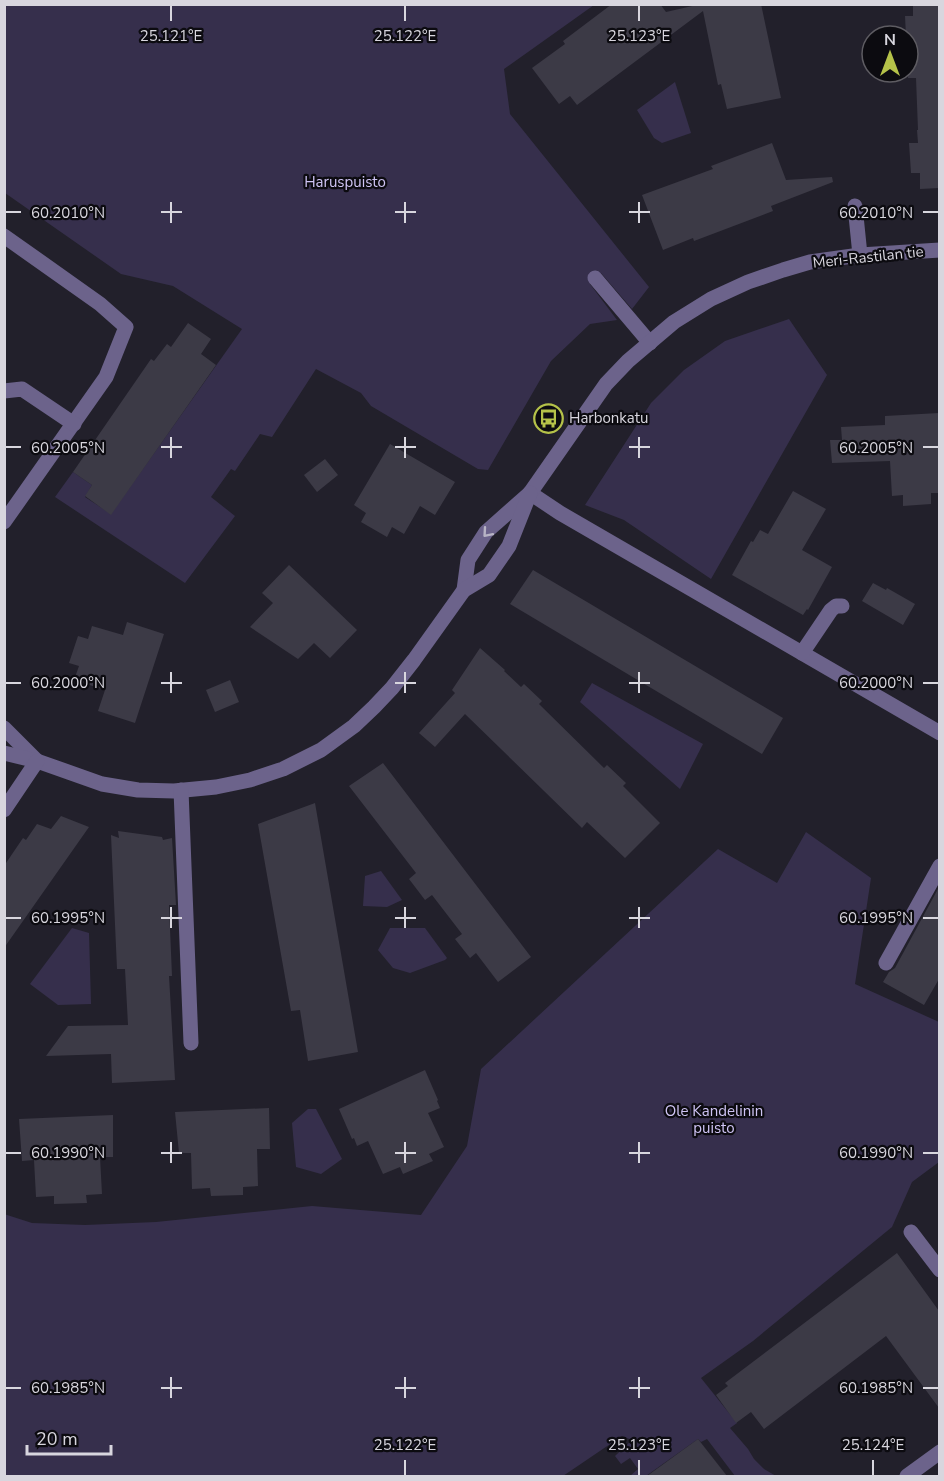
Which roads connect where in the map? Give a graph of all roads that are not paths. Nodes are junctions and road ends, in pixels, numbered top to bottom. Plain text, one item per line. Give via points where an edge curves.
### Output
1 (855, 206) dead end
2 (4, 236) edge
3 (939, 250) edge
4 (860, 255) junction
5 (596, 278) dead end
6 (650, 343) junction
7 (4, 392) edge
8 (74, 424) junction
9 (530, 493) junction
10 (4, 522) edge
11 (464, 590) junction
12 (842, 606) dead end
13 (802, 653) junction
14 (4, 728) edge
15 (939, 733) edge
16 (4, 753) edge
17 (37, 761) junction
18 (181, 790) junction
19 (4, 810) edge
20 (939, 866) edge
21 (886, 963) dead end
22 (191, 1043) dead end
23 (911, 1232) dead end
24 (939, 1270) edge
25 (939, 1452) edge
26 (907, 1476) edge

1 - 4 street
2 - 8 street via 126,327 106,377
3 - 4 street, Meri-Rastilan tie
4 - 6 street, Meri-Rastilan tie via 810,262 748,282 674,322
5 - 6 street
6 - 9 street, Meri-Rastilan tie via 606,384
7 - 8 street via 22,389
8 - 10 street
9 - 11 street, Meri-Rastilan tie via 509,546 489,575
9 -> 11 street, Meri-Rastilan tie via 486,532 468,560
9 - 13 street
11 - 18 street, Meri-Rastilan tie via 392,688 354,726 321,750 250,780
12 - 13 street via 831,610
13 - 15 street
14 - 17 street, Meri-Rastilan tie
16 - 17 street, Meri-Rastilan tie
17 - 18 street, Meri-Rastilan tie via 102,784 138,790
17 - 19 street
18 - 22 street
20 - 21 street
23 - 24 street
25 - 26 street

